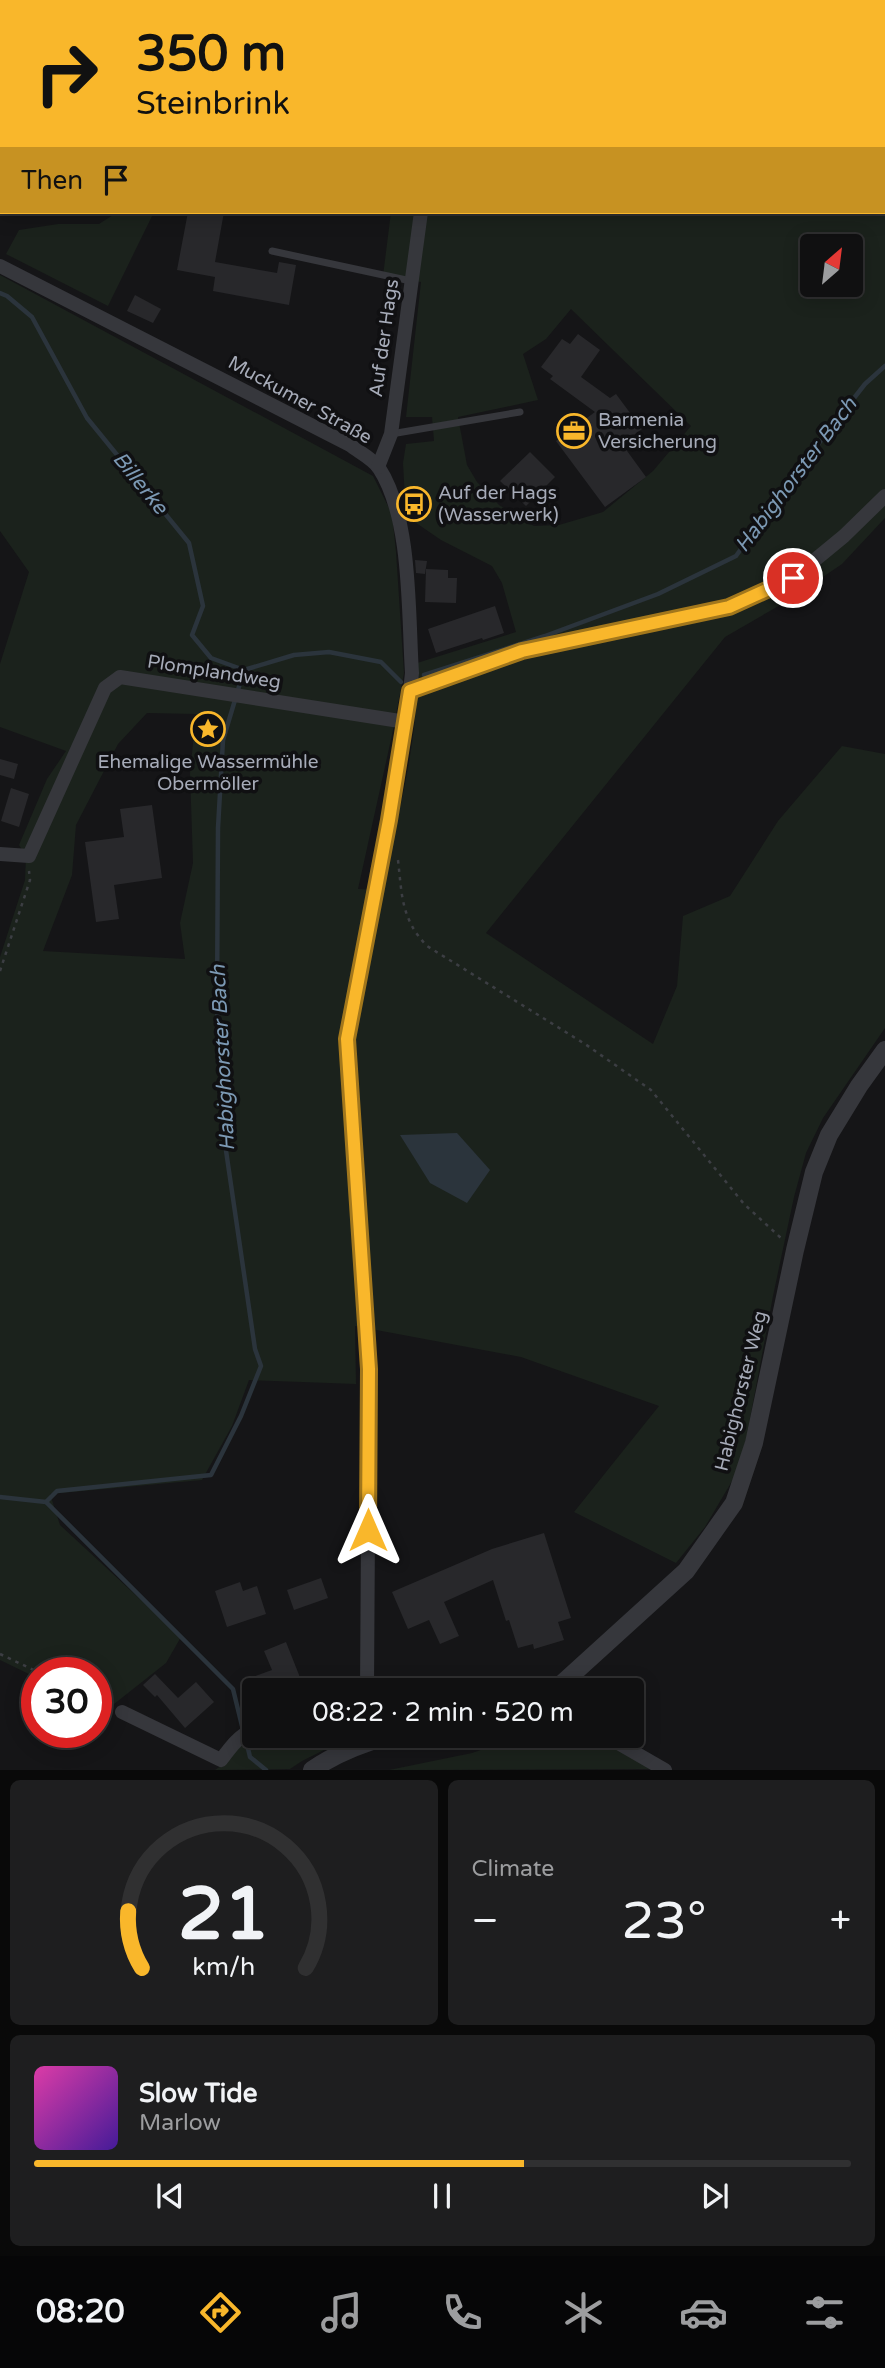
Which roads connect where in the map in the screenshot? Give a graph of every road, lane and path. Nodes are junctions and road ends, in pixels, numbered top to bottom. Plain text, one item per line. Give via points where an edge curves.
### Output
1 (421, 214) edge
2 (272, 251) dead end
3 (0, 266) edge
4 (411, 281) junction
5 (520, 412) dead end
6 (391, 434) junction
7 (378, 467) junction
8 (885, 496) edge
9 (410, 691) junction
10 (406, 722) junction
11 (0, 854) edge
12 (397, 854) dead end
13 (29, 856) junction
14 (0, 971) edge
15 (885, 1050) edge
16 (795, 1250) junction
17 (0, 1654) edge
18 (21, 1664) edge
19 (367, 1678) edge
20 (568, 1678) edge
21 (122, 1712) dead end
22 (242, 1736) edge
23 (354, 1748) edge
24 (627, 1748) edge
25 (222, 1765) edge
26 (312, 1769) edge
27 (664, 1769) edge

1 - 4 street, Auf der Hags
2 - 4 lane
3 - 7 street, Muckumer Straße via 350,445
4 - 6 street, Auf der Hags
5 - 6 lane
6 - 7 street, Auf der Hags
7 - 9 street, Muckumer Straße via 397,508 403,544
8 - 9 street via 793,578 729,607 522,651
9 - 10 street, Muckumer Straße
10 - 13 street, Plomplandweg via 120,677 105,688
10 - 19 street, Muckumer Straße via 347,1039 369,1369
11 - 13 street
12 - 16 path via 403,909 427,946 651,1090 744,1204
13 - 14 path via 30,880
15 - 16 street, Habighorster Weg via 829,1135 814,1172
16 - 20 street, Habighorster Weg via 754,1443 734,1503 686,1571
17 - 18 path
21 - 25 street
22 - 25 street
23 - 26 street
24 - 27 street

